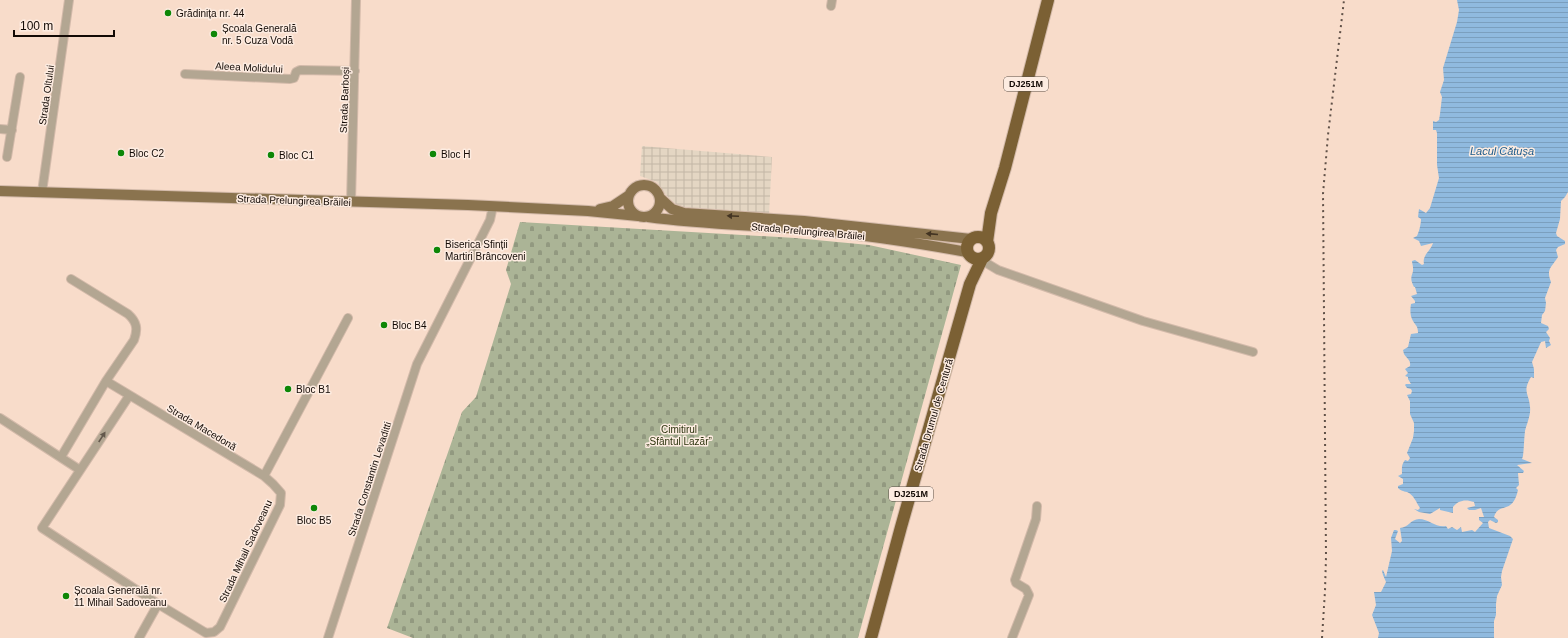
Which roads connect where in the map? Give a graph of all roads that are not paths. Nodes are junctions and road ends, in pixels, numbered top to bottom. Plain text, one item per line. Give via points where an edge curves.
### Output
1 (69, 0) edge
2 (356, 0) edge
3 (1048, 0) edge
4 (355, 71) junction
5 (185, 74) dead end
6 (20, 77) dead end
7 (0, 129) edge
8 (12, 130) junction
9 (7, 157) dead end
10 (0, 191) edge
11 (42, 192) junction
12 (628, 196) junction
13 (660, 198) junction
14 (351, 202) junction
15 (493, 206) junction
16 (588, 211) junction
17 (991, 213) junction
18 (638, 216) junction
19 (648, 216) junction
20 (972, 238) junction
21 (988, 242) junction
22 (968, 254) junction
23 (982, 258) junction
24 (71, 279) dead end
25 (970, 284) junction
26 (348, 318) dead end
27 (1253, 352) dead end
28 (106, 381) junction
29 (129, 396) junction
30 (0, 418) edge
31 (61, 457) junction
32 (80, 470) junction
33 (264, 476) junction
34 (1037, 506) dead end
35 (158, 604) junction
36 (139, 638) edge
37 (328, 638) edge
38 (871, 638) edge
39 (1012, 638) edge

1 - 11 street, Strada Oltului
2 - 4 street, Strada Barboși
3 - 17 highway, DJ251M
4 - 5 street, Aleea Molidului via 300,70 290,79
4 - 14 street, Strada Barboși
6 - 8 street
7 - 8 street
8 - 9 street
10 - 11 main road, Strada Prelungirea Brăilei
11 - 14 main road, Strada Prelungirea Brăilei
12 - 13 main road via 633,189 648,185 658,192
12 - 16 main road, Strada Prelungirea Brăilei via 613,206
12 - 18 main road via 630,210
13 - 19 main road via 659,208 653,215
20 -> 13 main road, Strada Prelungirea Brăilei via 804,221 684,213 672,209
14 - 15 main road, Strada Prelungirea Brăilei
15 - 16 main road, Strada Prelungirea Brăilei
15 - 37 street, Strada Constantin Levaditti via 490,220 417,364
16 - 18 main road, Strada Prelungirea Brăilei
17 - 20 highway
17 - 21 highway
18 - 19 main road
19 - 22 main road, Strada Prelungirea Brăilei via 685,222 884,238
20 - 21 highway via 981,237
20 - 22 highway via 967,245
21 - 23 highway via 988,253
22 - 23 highway via 975,259
22 - 25 highway
23 - 25 highway
23 - 27 street via 998,270 1143,320
24 - 28 street via 128,314 137,325 134,340
25 - 38 highway, Strada Drumul de Centură / DJ251M
26 - 33 street
28 - 29 street, Strada Macedonă
28 - 31 street
32 -> 29 street
29 - 33 street, Strada Macedonă
30 - 31 street
31 - 32 street
32 - 35 street, Strada Mihail Sadoveanu via 42,528
33 - 35 street, Strada Mihail Sadoveanu via 281,493 280,505 220,627 214,632 206,633
34 - 39 street via 1036,519 1015,580 1029,595
35 - 36 street

